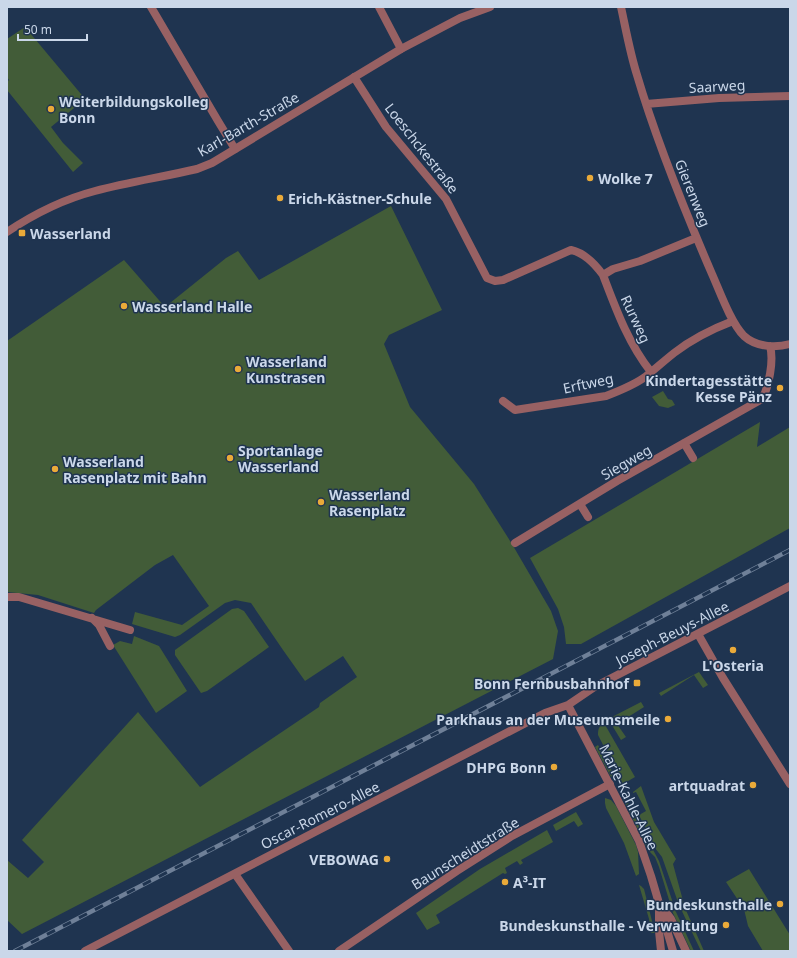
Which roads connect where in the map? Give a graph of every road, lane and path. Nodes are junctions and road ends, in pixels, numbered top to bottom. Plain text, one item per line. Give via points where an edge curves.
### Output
1 (151, 7) edge
2 (379, 7) edge
3 (490, 7) edge
4 (621, 7) edge
5 (401, 49) junction
6 (354, 77) junction
7 (790, 96) edge
8 (646, 104) junction
9 (236, 149) junction
10 (7, 232) edge
11 (696, 238) junction
12 (578, 251) joint
13 (603, 275) junction
14 (733, 321) junction
15 (790, 344) edge
16 (770, 346) junction
17 (651, 372) junction
18 (503, 401) dead end
19 (684, 443) junction
20 (693, 458) dead end
21 (580, 504) junction
22 (588, 517) dead end
23 (515, 543) dead end
24 (790, 586) edge
25 (7, 597) edge
26 (91, 618) junction
27 (130, 630) dead end
28 (698, 634) junction
29 (110, 646) dead end
30 (568, 705) junction
31 (610, 784) junction
32 (790, 784) edge
33 (235, 874) junction
34 (659, 903) junction
35 (85, 951) edge
36 (289, 951) edge
37 (339, 951) edge
38 (662, 951) edge
39 (673, 951) edge
40 (686, 951) edge

1 - 9 street
2 - 5 street
3 - 5 street, Karl-Barth-Straße via 460,18
4 - 8 street, Gierenweg via 630,50
5 - 6 street, Karl-Barth-Straße
6 - 9 street, Karl-Barth-Straße
6 - 12 street, Loeschckestraße via 386,127 446,199 487,278 503,280 571,250
7 - 8 street, Saarweg
8 - 11 street, Gierenweg
9 - 10 street, Karl-Barth-Straße via 197,169 94,191 69,200 39,213
11 - 13 street
11 - 14 street, Gierenweg
12 - 13 street, Rurweg
13 - 17 street, Rurweg via 631,342
14 - 16 street, Gierenweg via 751,341
14 - 17 street, Erftweg via 693,340
15 - 16 street, Gierenweg
16 - 19 street, Siegweg via 772,354 766,392 762,399
17 - 18 street, Erftweg via 606,396 515,410
19 - 20 street
19 - 21 street, Siegweg
21 - 22 street
21 - 23 street, Siegweg
24 - 28 street, Joseph-Beuys-Allee
25 - 26 street via 19,597
26 - 27 street
26 - 29 street via 99,625
28 - 30 street, Joseph-Beuys-Allee via 596,686
28 - 32 street
30 - 31 street, Marie-Kahle-Allee
30 - 33 street, Oscar-Romero-Allee via 538,717
31 - 34 street, Marie-Kahle-Allee via 641,845
31 - 37 street, Baunscheidtstraße via 512,836
33 - 35 street, Oscar-Romero-Allee
33 - 36 street
34 - 38 street, Marie-Kahle-Allee
34 - 39 street, Marie-Kahle-Allee
34 - 40 street, Marie-Kahle-Allee via 671,919

